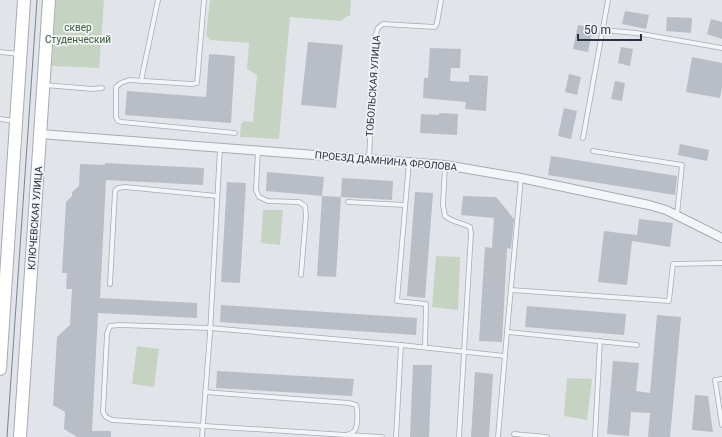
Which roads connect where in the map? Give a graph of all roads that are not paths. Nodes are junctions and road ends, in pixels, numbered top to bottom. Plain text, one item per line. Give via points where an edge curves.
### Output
1 (24, 0) edge
2 (49, 0) edge
3 (158, 0) edge
4 (204, 0) edge
5 (441, 0) edge
6 (608, 0) edge
7 (603, 30) junction
8 (722, 48) edge
9 (0, 52) edge
10 (21, 54) junction
11 (141, 81) junction
12 (44, 85) junction
13 (102, 88) dead end
14 (0, 119) edge
15 (17, 121) junction
16 (235, 133) dead end
17 (40, 134) junction
18 (583, 138) dead end
19 (220, 148) junction
20 (258, 151) junction
21 (593, 151) dead end
22 (369, 159) junction
23 (409, 162) junction
24 (445, 165) junction
25 (521, 178) junction
26 (217, 196) junction
27 (348, 202) dead end
28 (405, 205) junction
29 (677, 215) junction
30 (722, 238) edge
31 (722, 263) edge
32 (301, 275) dead end
33 (110, 284) dead end
34 (510, 290) junction
35 (210, 328) junction
36 (506, 332) junction
37 (600, 341) junction
38 (401, 345) junction
39 (637, 345) dead end
40 (425, 348) junction
41 (463, 352) junction
42 (505, 356) junction
43 (0, 369) edge
44 (722, 379) edge
45 (205, 392) junction
46 (722, 425) edge
47 (203, 426) junction
48 (514, 434) dead end
49 (346, 435) junction
50 (20, 437) edge
51 (202, 437) edge
52 (382, 437) edge
53 (396, 437) edge
54 (459, 437) edge
55 (498, 437) edge
56 (547, 437) edge
57 (595, 437) edge

1 - 10 main road
2 - 12 main road, КЛЮЧЕВСКАЯ УЛИЦА
3 - 11 lane
4 - 11 lane via 197,82 192,84
5 - 22 lane, ТОБОЛЬСКАЯ УЛИЦА via 435,27 383,24 378,28 375,37
6 - 7 lane
7 - 8 lane
7 - 18 lane
9 - 10 lane
10 - 15 main road
11 - 16 lane via 129,80 116,87 118,121
12 - 13 lane
12 - 17 main road, КЛЮЧЕВСКАЯ УЛИЦА
14 - 15 lane
15 - 43 main road via 6,252
17 - 19 street, ПРОЕЗД ДАМНИНА ФРОЛОВА
17 - 50 main road, КЛЮЧЕВСКАЯ УЛИЦА
19 - 20 street, ПРОЕЗД ДАМНИНА ФРОЛОВА
19 - 26 lane
20 - 22 street, ПРОЕЗД ДАМНИНА ФРОЛОВА
20 - 32 lane via 256,190 259,197 268,201 299,202 305,206
21 - 29 lane via 682,165
22 - 23 street, ПРОЕЗД ДАМНИНА ФРОЛОВА
23 - 24 street, ПРОЕЗД ДАМНИНА ФРОЛОВА
23 - 28 lane
24 - 25 street, ПРОЕЗД ДАМНИНА ФРОЛОВА
24 - 41 lane via 445,216 470,227 471,233
25 - 29 street, ПРОЕЗД ДАМНИНА ФРОЛОВА via 649,205
25 - 34 lane
26 - 33 lane via 118,188 115,191
26 - 35 lane
27 - 28 lane
28 - 40 lane via 397,301 426,304
29 - 30 street, ПРОЕЗД ДАМНИНА ФРОЛОВА
31 - 34 lane via 673,264 670,301
34 - 36 lane
35 - 38 lane
35 - 45 lane
35 - 47 lane via 110,326 107,334 103,412 106,417 112,420
36 - 37 lane
36 - 42 lane
37 - 39 lane
37 - 57 lane
38 - 40 lane
38 - 53 lane
40 - 41 lane
41 - 42 lane
41 - 54 lane
42 - 55 lane
44 - 46 lane via 715,380
45 - 47 lane
45 - 49 lane via 356,405 356,428
47 - 49 lane
47 - 51 lane
48 - 56 lane
49 - 52 lane

